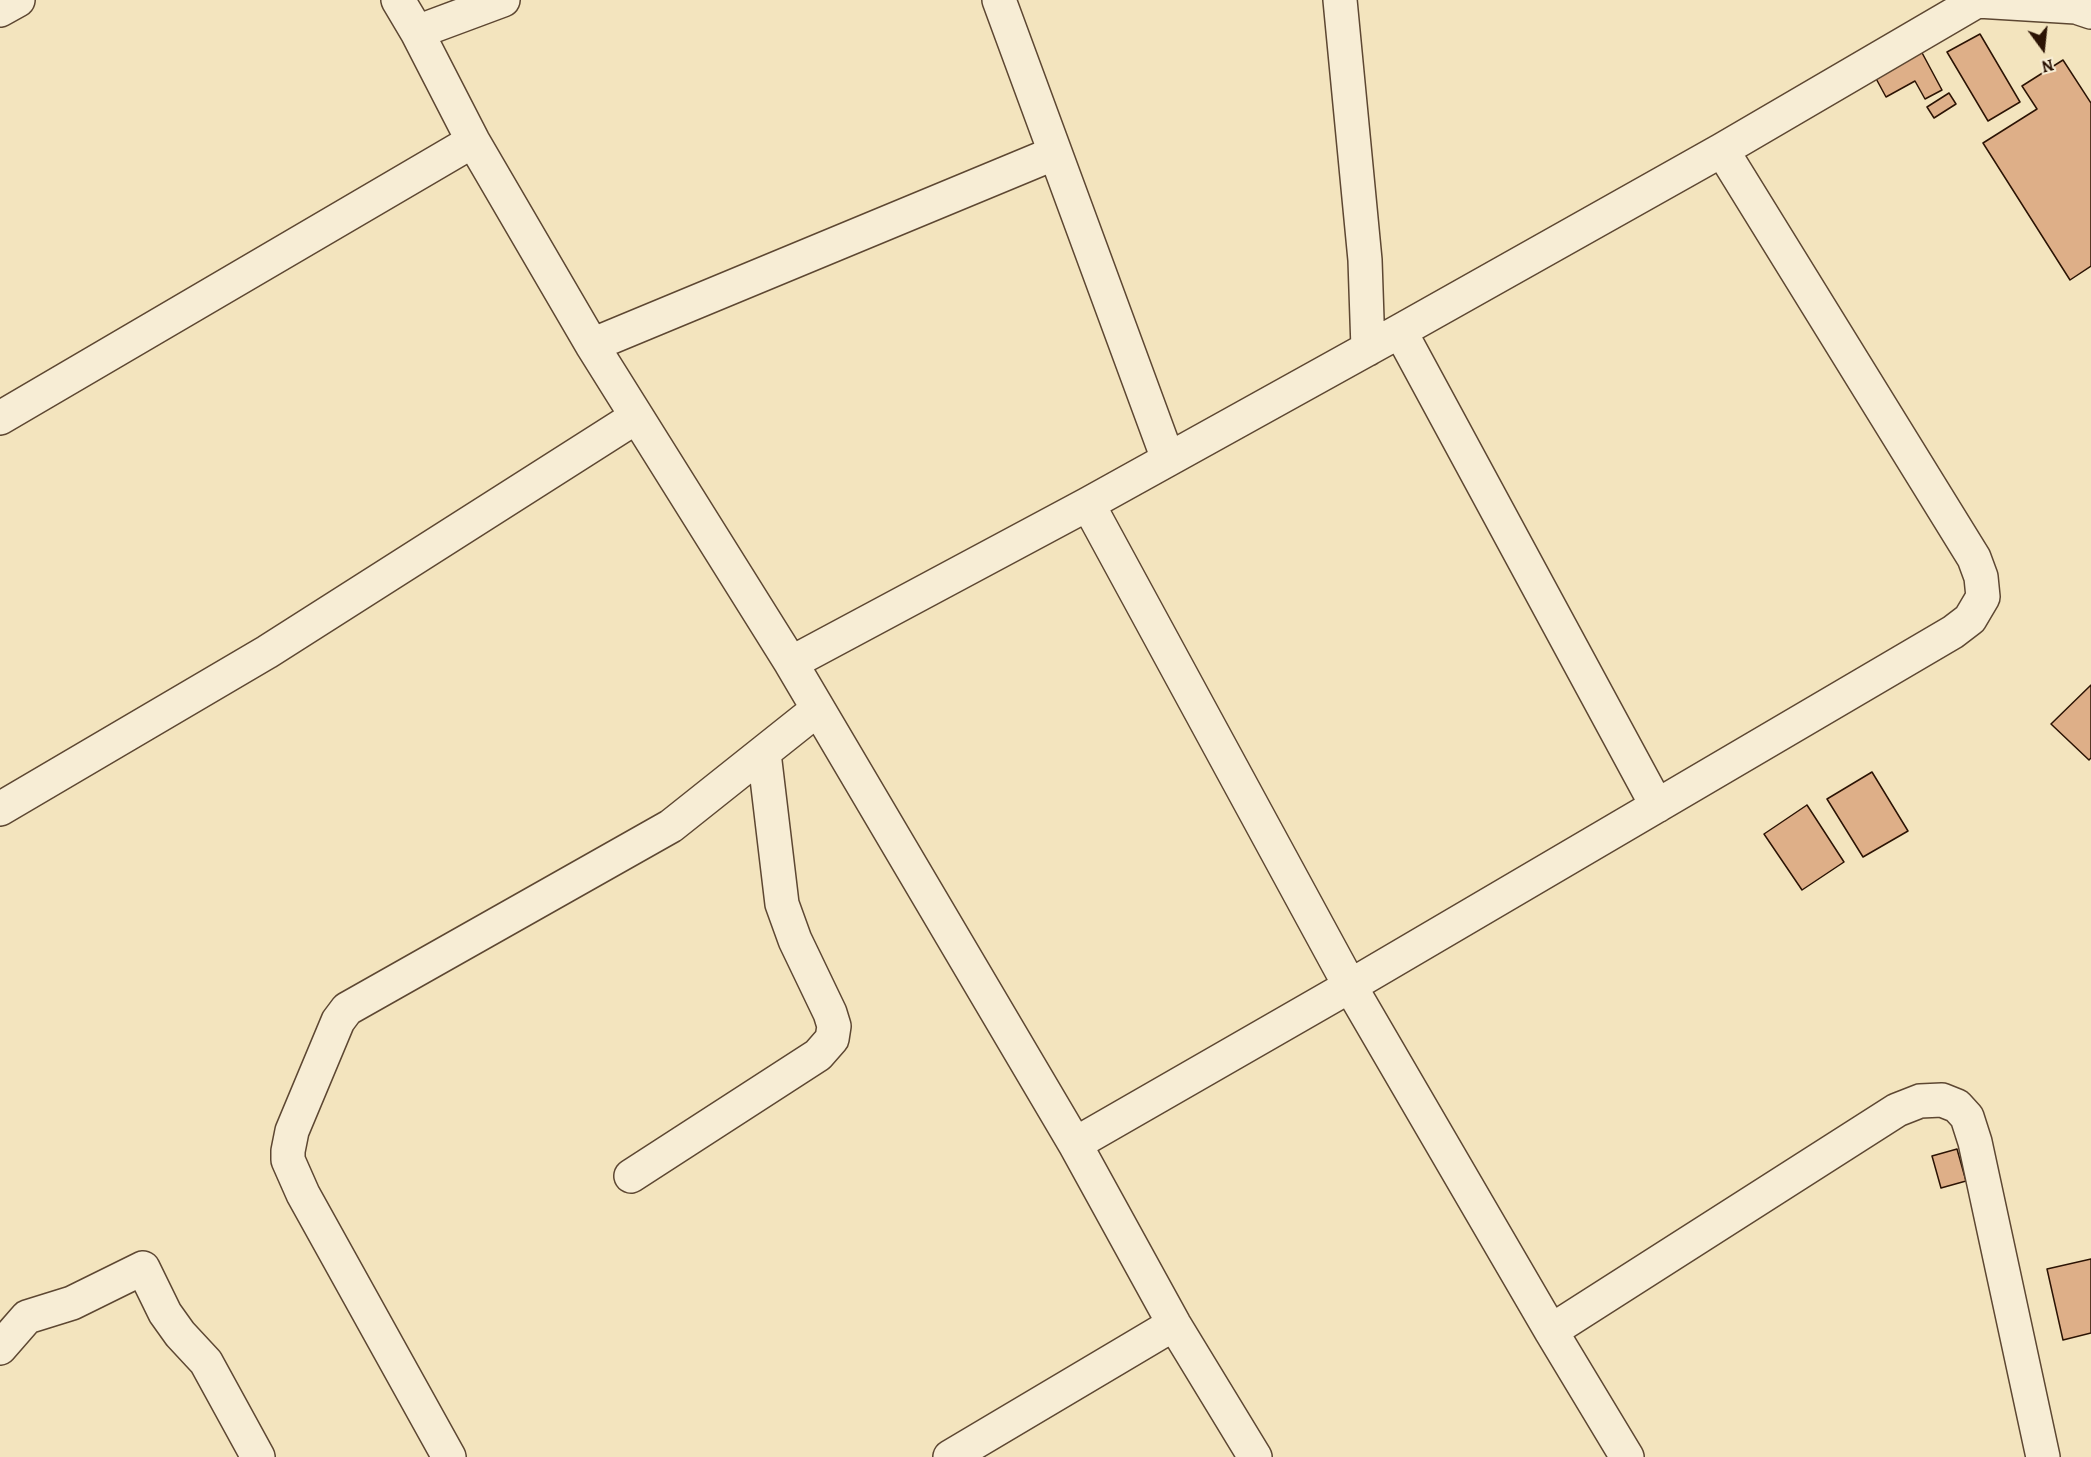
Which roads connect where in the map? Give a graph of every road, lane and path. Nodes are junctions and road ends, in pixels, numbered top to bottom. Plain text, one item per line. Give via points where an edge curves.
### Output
1 (18, 0) edge
2 (398, 0) edge
3 (503, 0) edge
4 (999, 0) edge
5 (1340, 0) edge
6 (1984, 1) edge
7 (0, 10) edge
8 (2091, 12) edge
9 (417, 32) junction
10 (473, 141) junction
11 (1722, 150) junction
12 (1055, 153) junction
13 (1400, 331) junction
14 (592, 345) junction
15 (1368, 349) junction
16 (636, 417) junction
17 (0, 418) edge
18 (1168, 459) junction
19 (1088, 504) junction
20 (791, 663) junction
21 (818, 709) junction
22 (764, 753) junction
23 (1657, 806) junction
24 (0, 809) edge
25 (1350, 986) junction
26 (1075, 1144) junction
27 (631, 1176) dead end
28 (1174, 1324) junction
29 (1551, 1331) junction
30 (0, 1348) edge
31 (258, 1457) edge
32 (449, 1457) edge
33 (950, 1457) edge
34 (1255, 1457) edge
35 (1628, 1457) edge
36 (2043, 1457) edge

1 - 7 street
2 - 9 street
3 - 9 street
4 - 12 street
5 - 15 street via 1365,260
6 - 8 street via 2076,7
6 - 11 street via 1977,1
9 - 10 street
10 - 14 street
10 - 17 street
11 - 13 street
11 - 23 street via 1974,558 1982,577 1983,597 1970,619 1953,632
12 - 14 street
12 - 18 street
13 - 15 street
13 - 23 street
14 - 16 street
15 - 18 street
16 - 20 street
16 - 24 street via 267,652
18 - 19 street
19 - 20 street
19 - 25 street
20 - 21 street
21 - 22 street
21 - 26 street
22 - 27 street via 782,904 830,1013 832,1039 818,1055
22 - 32 street via 671,826 347,1009 338,1021 292,1131 288,1160 303,1194
23 - 25 street
25 - 26 street
25 - 29 street
26 - 28 street
28 - 33 street
28 - 34 street
29 - 35 street
29 - 36 street via 1898,1110 1920,1101 1942,1100 1957,1106 1967,1117 1975,1142
30 - 31 street via 27,1317 72,1303 142,1268 165,1313 206,1362

